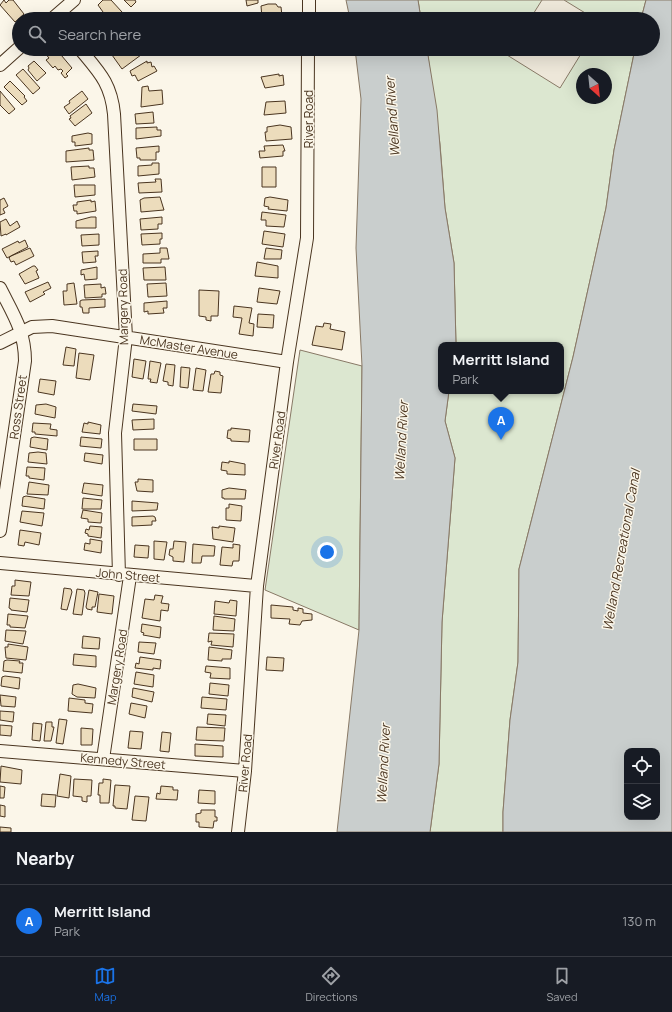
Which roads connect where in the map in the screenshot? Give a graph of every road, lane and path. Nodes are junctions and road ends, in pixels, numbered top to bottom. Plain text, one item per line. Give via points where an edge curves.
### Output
1 (74, 0) edge
2 (309, 0) edge
3 (61, 12) edge
4 (309, 12) edge
5 (12, 54) edge
6 (85, 56) edge
7 (308, 56) edge
8 (0, 65) edge
9 (0, 288) edge
10 (22, 332) junction
11 (126, 337) junction
12 (0, 343) edge
13 (287, 362) junction
14 (0, 531) edge
15 (0, 563) edge
16 (125, 575) junction
17 (257, 586) junction
18 (0, 751) edge
19 (103, 759) junction
20 (245, 771) junction
21 (238, 832) edge

1 - 3 street
2 - 4 street
5 - 8 street
6 - 11 street, Margery Road via 107,84 113,97
7 - 13 street, River Road via 307,238
9 - 10 street, Ross Street
10 - 11 street, McMaster Avenue via 32,327 52,326
10 - 12 street, McMaster Avenue
10 - 14 street, Ross Street via 25,361
11 - 13 street, McMaster Avenue
11 - 16 street, Margery Road via 115,433
13 - 17 street, River Road
15 - 16 street, John Street
16 - 17 street, John Street
16 - 19 street, Margery Road
17 - 20 street, River Road
18 - 19 street, Kennedy Street
19 - 20 street, Kennedy Street
20 - 21 street, River Road

